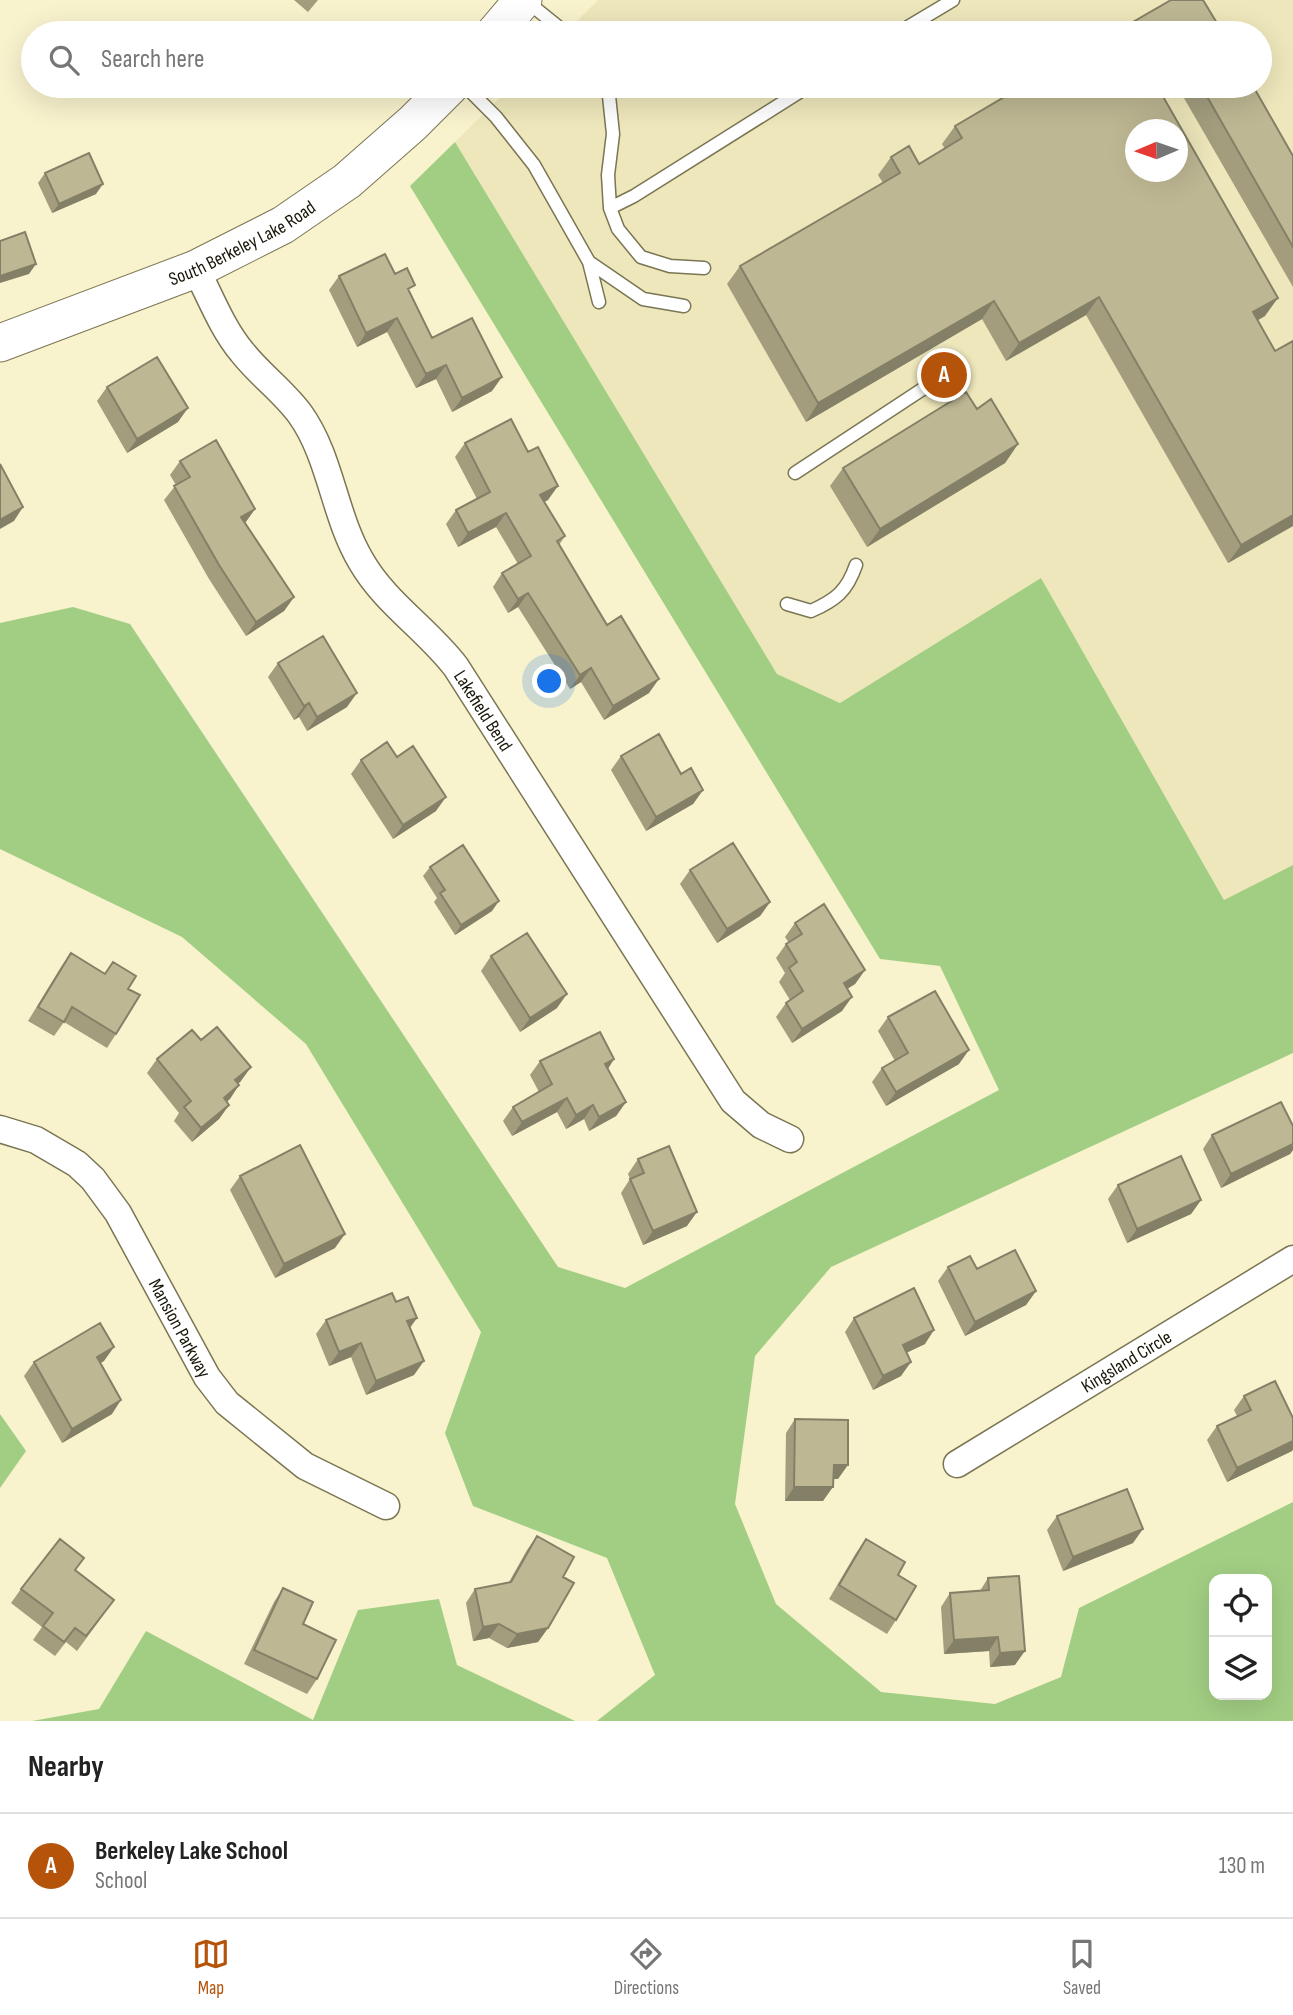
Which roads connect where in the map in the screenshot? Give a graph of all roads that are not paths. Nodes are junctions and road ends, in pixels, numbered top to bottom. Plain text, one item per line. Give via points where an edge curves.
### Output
1 (524, 0) edge
2 (953, 0) edge
3 (506, 21) edge
4 (551, 21) edge
5 (918, 21) edge
6 (438, 98) edge
7 (477, 98) edge
8 (609, 98) edge
9 (789, 98) edge
10 (610, 208) junction
11 (589, 262) junction
12 (195, 268) junction
13 (704, 268) dead end
14 (599, 302) dead end
15 (684, 306) dead end
16 (0, 343) edge
17 (944, 375) dead end
18 (795, 473) dead end
19 (856, 565) dead end
20 (787, 604) dead end
21 (0, 1129) edge
22 (790, 1139) dead end
23 (1293, 1259) edge
24 (957, 1464) dead end
25 (386, 1506) dead end

1 - 3 street
1 - 4 lane
2 - 5 lane
6 - 12 street, South Berkeley Lake Road via 347,181 283,225
7 - 11 lane via 534,165
8 - 10 lane via 613,134
9 - 10 lane
10 - 13 lane via 618,229 641,257 670,266
11 - 14 lane
11 - 15 lane via 643,299
12 - 16 street, South Berkeley Lake Road
12 - 22 street, Lakefield Bend via 231,337 306,425 359,558 372,579 456,667 733,1101 761,1125
17 - 18 lane
19 - 20 lane via 849,584 830,602 811,611
21 - 25 street, Mansion Parkway via 36,1140 93,1179 118,1213 207,1377 227,1403 304,1466
23 - 24 street, Kingsland Circle

